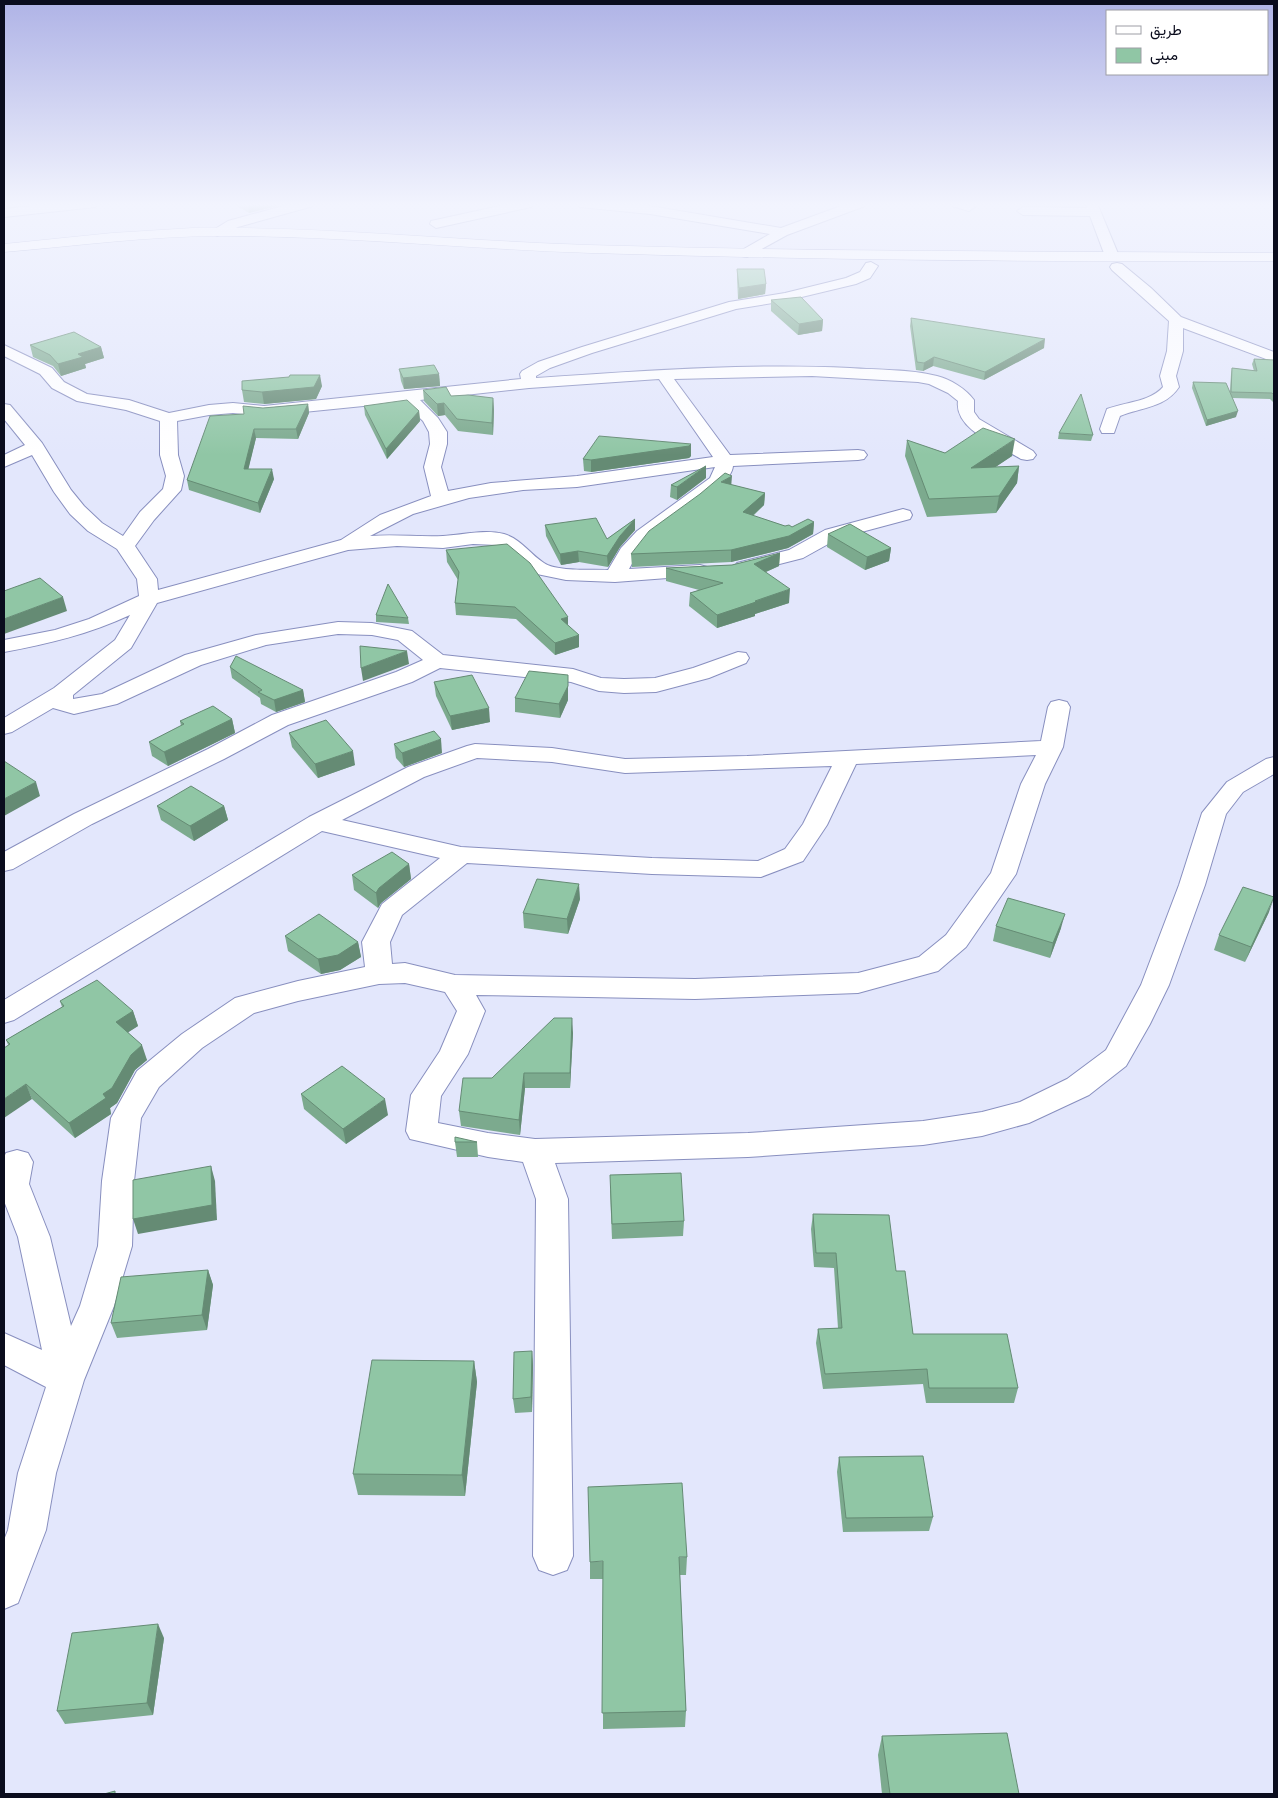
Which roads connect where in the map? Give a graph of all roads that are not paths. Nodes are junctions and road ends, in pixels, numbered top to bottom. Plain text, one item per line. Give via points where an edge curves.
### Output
1 (827, 287) edge
2 (1141, 287) edge
3 (1176, 320) junction
4 (4, 350) edge
5 (1274, 358) edge
6 (663, 374) junction
7 (529, 383) junction
8 (407, 397) junction
9 (4, 409) edge
10 (168, 418) junction
11 (1108, 430) dead end
12 (36, 447) junction
13 (858, 455) dead end
14 (1028, 455) dead end
15 (725, 461) junction
16 (4, 462) edge
17 (441, 497) junction
18 (903, 515) dead end
19 (347, 544) junction
20 (125, 546) junction
21 (614, 576) junction
22 (149, 599) junction
23 (4, 646) edge
24 (738, 658) dead end
25 (437, 661) junction
26 (62, 693) junction
27 (1059, 706) dead end
28 (4, 728) edge
29 (1051, 746) junction
30 (847, 758) junction
31 (1274, 764) edge
32 (318, 822) junction
33 (462, 855) junction
34 (4, 863) edge
35 (379, 974) junction
36 (455, 984) junction
37 (4, 1013) edge
38 (535, 1151) junction
39 (17, 1162) dead end
40 (4, 1348) edge
41 (66, 1380) junction
42 (553, 1556) dead end
43 (4, 1589) edge

1 - 7 street via 734,305 587,350 528,374
2 - 3 street
3 - 5 street
3 - 11 street via 1175,352 1168,376 1168,391 1153,400 1113,413
4 - 10 street via 46,371 58,385 83,398 129,405
6 - 7 street
6 - 14 street via 812,371 918,376 954,390 966,400 964,410 969,420
6 - 15 street
7 - 8 street
8 - 10 street via 264,410 209,410
8 - 17 street via 438,432 439,446 433,474
9 - 12 street
10 - 20 street via 169,455 175,476 172,490
12 - 16 street
12 - 20 street via 77,510 95,527
13 - 15 street
15 - 17 street
15 - 21 street via 724,470 716,482 644,535 628,552
17 - 19 street via 395,513
18 - 21 street via 832,534 796,554 732,570
19 - 21 street via 500,539 510,543 539,569
19 - 22 street
20 - 22 street via 148,579
22 - 23 street via 96,623 59,635
22 - 26 street via 124,644
24 - 25 street via 701,673 656,685 624,686 599,684 573,676
25 - 26 street via 405,635 372,629 338,628 263,639 193,660 109,699 74,706 61,703
25 - 34 street via 395,680 280,720 83,819
26 - 28 street
27 - 29 street
29 - 30 street
29 - 36 street via 1033,784 1003,874 956,941 928,964 858,983 695,989
30 - 32 street via 625,766 552,755 475,751 416,772
30 - 33 street via 815,825 794,855 761,869
31 - 38 street via 1235,787 1214,813 1192,886 1155,985 1136,1024 1116,1058 1078,1087 1029,1111 982,1124 924,1133 748,1145
32 - 33 street
32 - 37 street
33 - 35 street via 391,910 376,942
35 - 36 street via 405,973
35 - 41 street via 245,1004 192,1041 148,1079 126,1118 118,1181 115,1246 97,1306
36 - 38 street via 471,1011 453,1054 426,1095 421,1131
38 - 42 street via 552,1199
39 - 41 street via 12,1184 34,1237
40 - 41 street
41 - 43 street via 36,1473 27,1530

